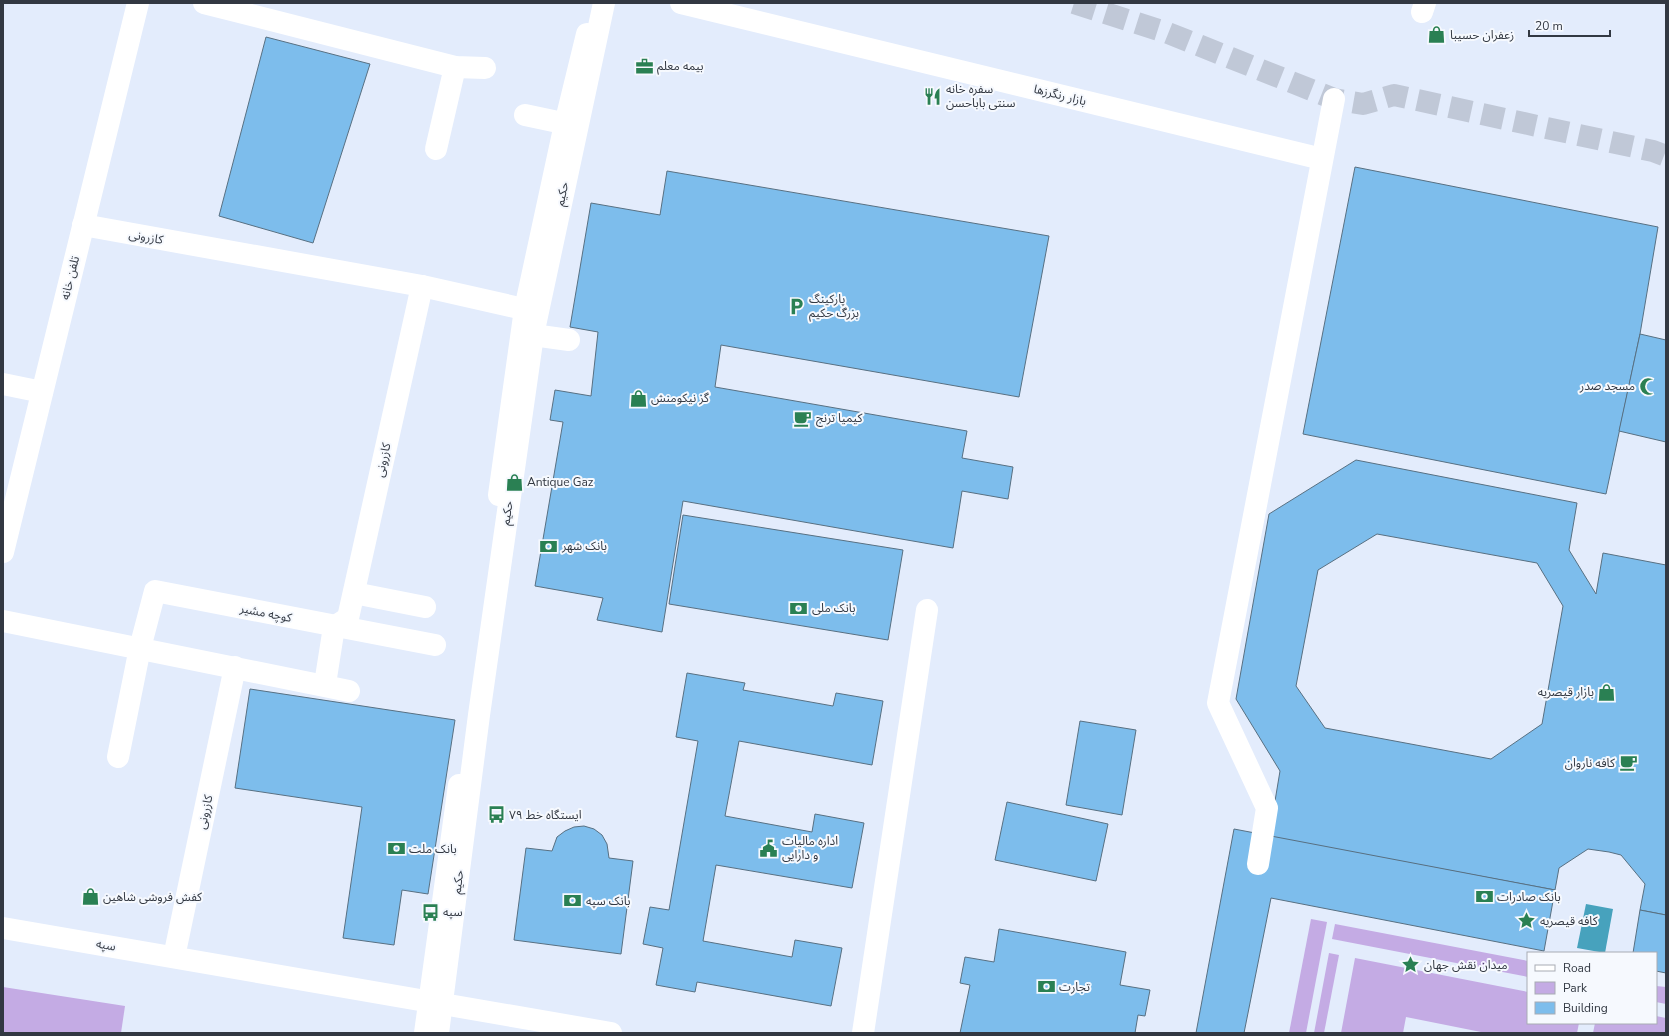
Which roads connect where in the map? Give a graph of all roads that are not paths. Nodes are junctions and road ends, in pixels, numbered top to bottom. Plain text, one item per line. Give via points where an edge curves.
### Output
1 (138, 3) edge
2 (204, 3) edge
3 (594, 3) edge
4 (604, 3) edge
5 (681, 3) edge
6 (455, 67) junction
7 (485, 68) dead end
8 (1334, 99) dead end
9 (525, 115) dead end
10 (571, 125) junction
11 (436, 149) dead end
12 (1322, 159) junction
13 (83, 225) junction
14 (422, 286) junction
15 (531, 311) junction
16 (532, 335) junction
17 (569, 340) dead end
18 (3, 384) edge
19 (42, 392) junction
20 (3, 552) edge
21 (354, 592) junction
22 (425, 607) dead end
23 (928, 610) dead end
24 (3, 621) edge
25 (334, 627) junction
26 (435, 645) dead end
27 (140, 648) junction
28 (235, 667) junction
29 (325, 684) junction
30 (349, 691) dead end
31 (118, 757) dead end
32 (1258, 864) dead end
33 (3, 928) edge
34 (174, 957) junction
35 (436, 1004) junction
36 (425, 1033) edge
37 (438, 1033) edge
38 (610, 1033) edge
39 (863, 1033) edge

1 - 13 street, تلفن خانه
2 - 6 street
3 - 10 street, حکیم
4 - 10 street, حکیم
5 - 12 street, بازار رنگرزها
6 - 7 street
6 - 11 street
8 - 12 street
9 - 10 street
10 - 15 street, حکیم
12 - 32 street via 1218,703 1268,808
13 - 14 street, کازرونی
13 - 19 street, تلفن خانه
14 - 15 street, کازرونی
14 - 21 street, کازرونی
15 - 16 street, حکیم
15 - 35 street, حکیم
16 - 17 street
16 - 35 street, حکیم
18 - 19 street
19 - 20 street, تلفن خانه
21 - 22 street
21 - 25 street, کازرونی via 348,618
23 - 39 street
24 - 27 street
25 - 26 street, كوچه مشير
25 - 27 street, كوچه مشير via 155,591
25 - 29 street
27 - 28 street
27 - 31 street
28 - 29 street
28 - 34 street, کازرونی
29 - 30 street
33 - 34 street, سپه
34 - 35 street, سپه
35 - 36 street
35 - 37 street
35 - 38 street, سپه

